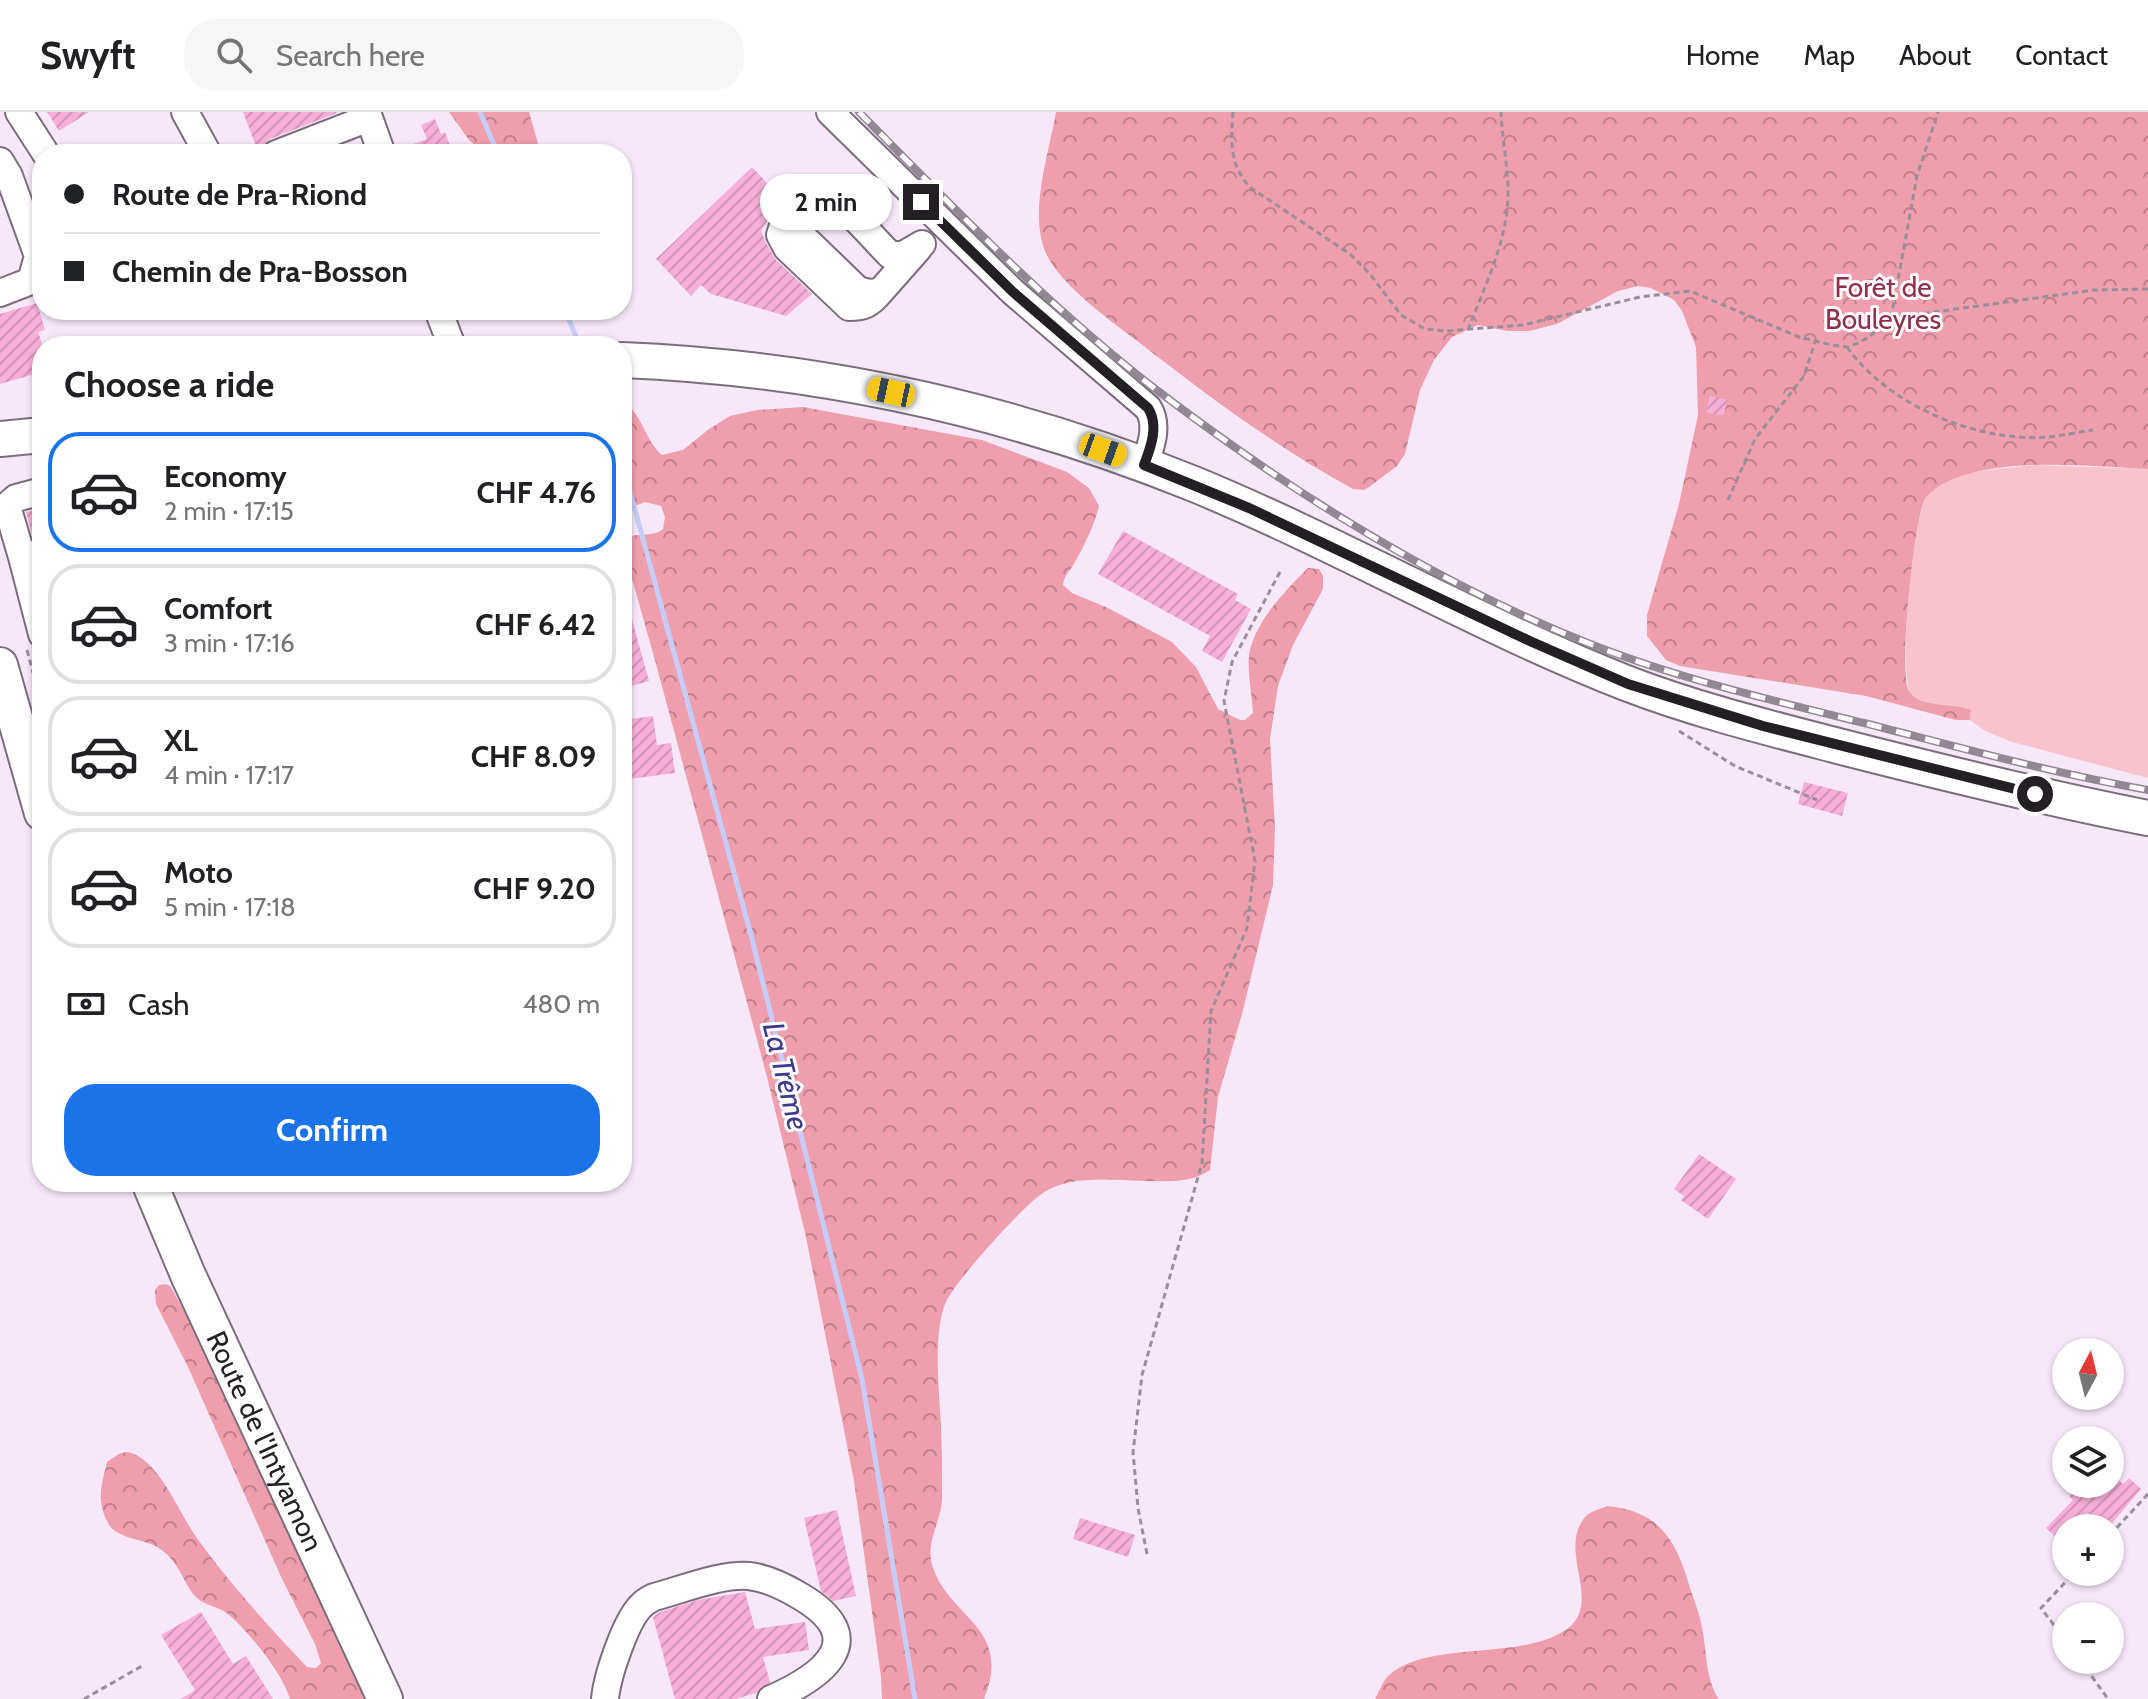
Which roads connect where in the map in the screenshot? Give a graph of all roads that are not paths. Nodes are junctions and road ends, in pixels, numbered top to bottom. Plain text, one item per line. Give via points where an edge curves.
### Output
1 (185, 112) edge
2 (830, 112) edge
3 (368, 115) edge
4 (22, 118) edge
5 (36, 144) edge
6 (203, 144) edge
7 (300, 144) edge
8 (378, 144) edge
9 (0, 161) edge
10 (0, 198) edge
11 (942, 223) junction
12 (922, 244) junction
13 (32, 248) edge
14 (32, 271) edge
15 (0, 283) edge
16 (0, 293) edge
17 (632, 360) edge
18 (30, 437) edge
19 (0, 459) edge
20 (1144, 465) junction
21 (32, 494) edge
22 (32, 564) edge
23 (0, 665) edge
24 (30, 739) edge
25 (2148, 818) edge
26 (153, 1192) edge
27 (385, 1699) edge
28 (605, 1699) edge
29 (771, 1699) edge

1 - 6 street
2 - 11 street
3 - 7 street
3 - 8 street
4 - 5 street
9 - 13 street
10 - 15 street via 24,260 17,275
11 - 12 street
11 - 20 street via 1148,408 1154,421
12 - 12 street via 903,255 890,255 830,196 814,194 790,211 780,235 849,307 872,301
14 - 16 street
17 - 20 main road via 781,373 919,397 1040,429
18 - 19 main road
20 - 25 main road via 1249,508 1582,665 1668,697 1924,768
21 - 22 street via 8,503 8,509
23 - 24 main road
26 - 27 main road, Route de l'Intyamon
28 - 29 street via 628,1627 643,1603 747,1575 808,1601 826,1616 837,1637 831,1661 822,1670

